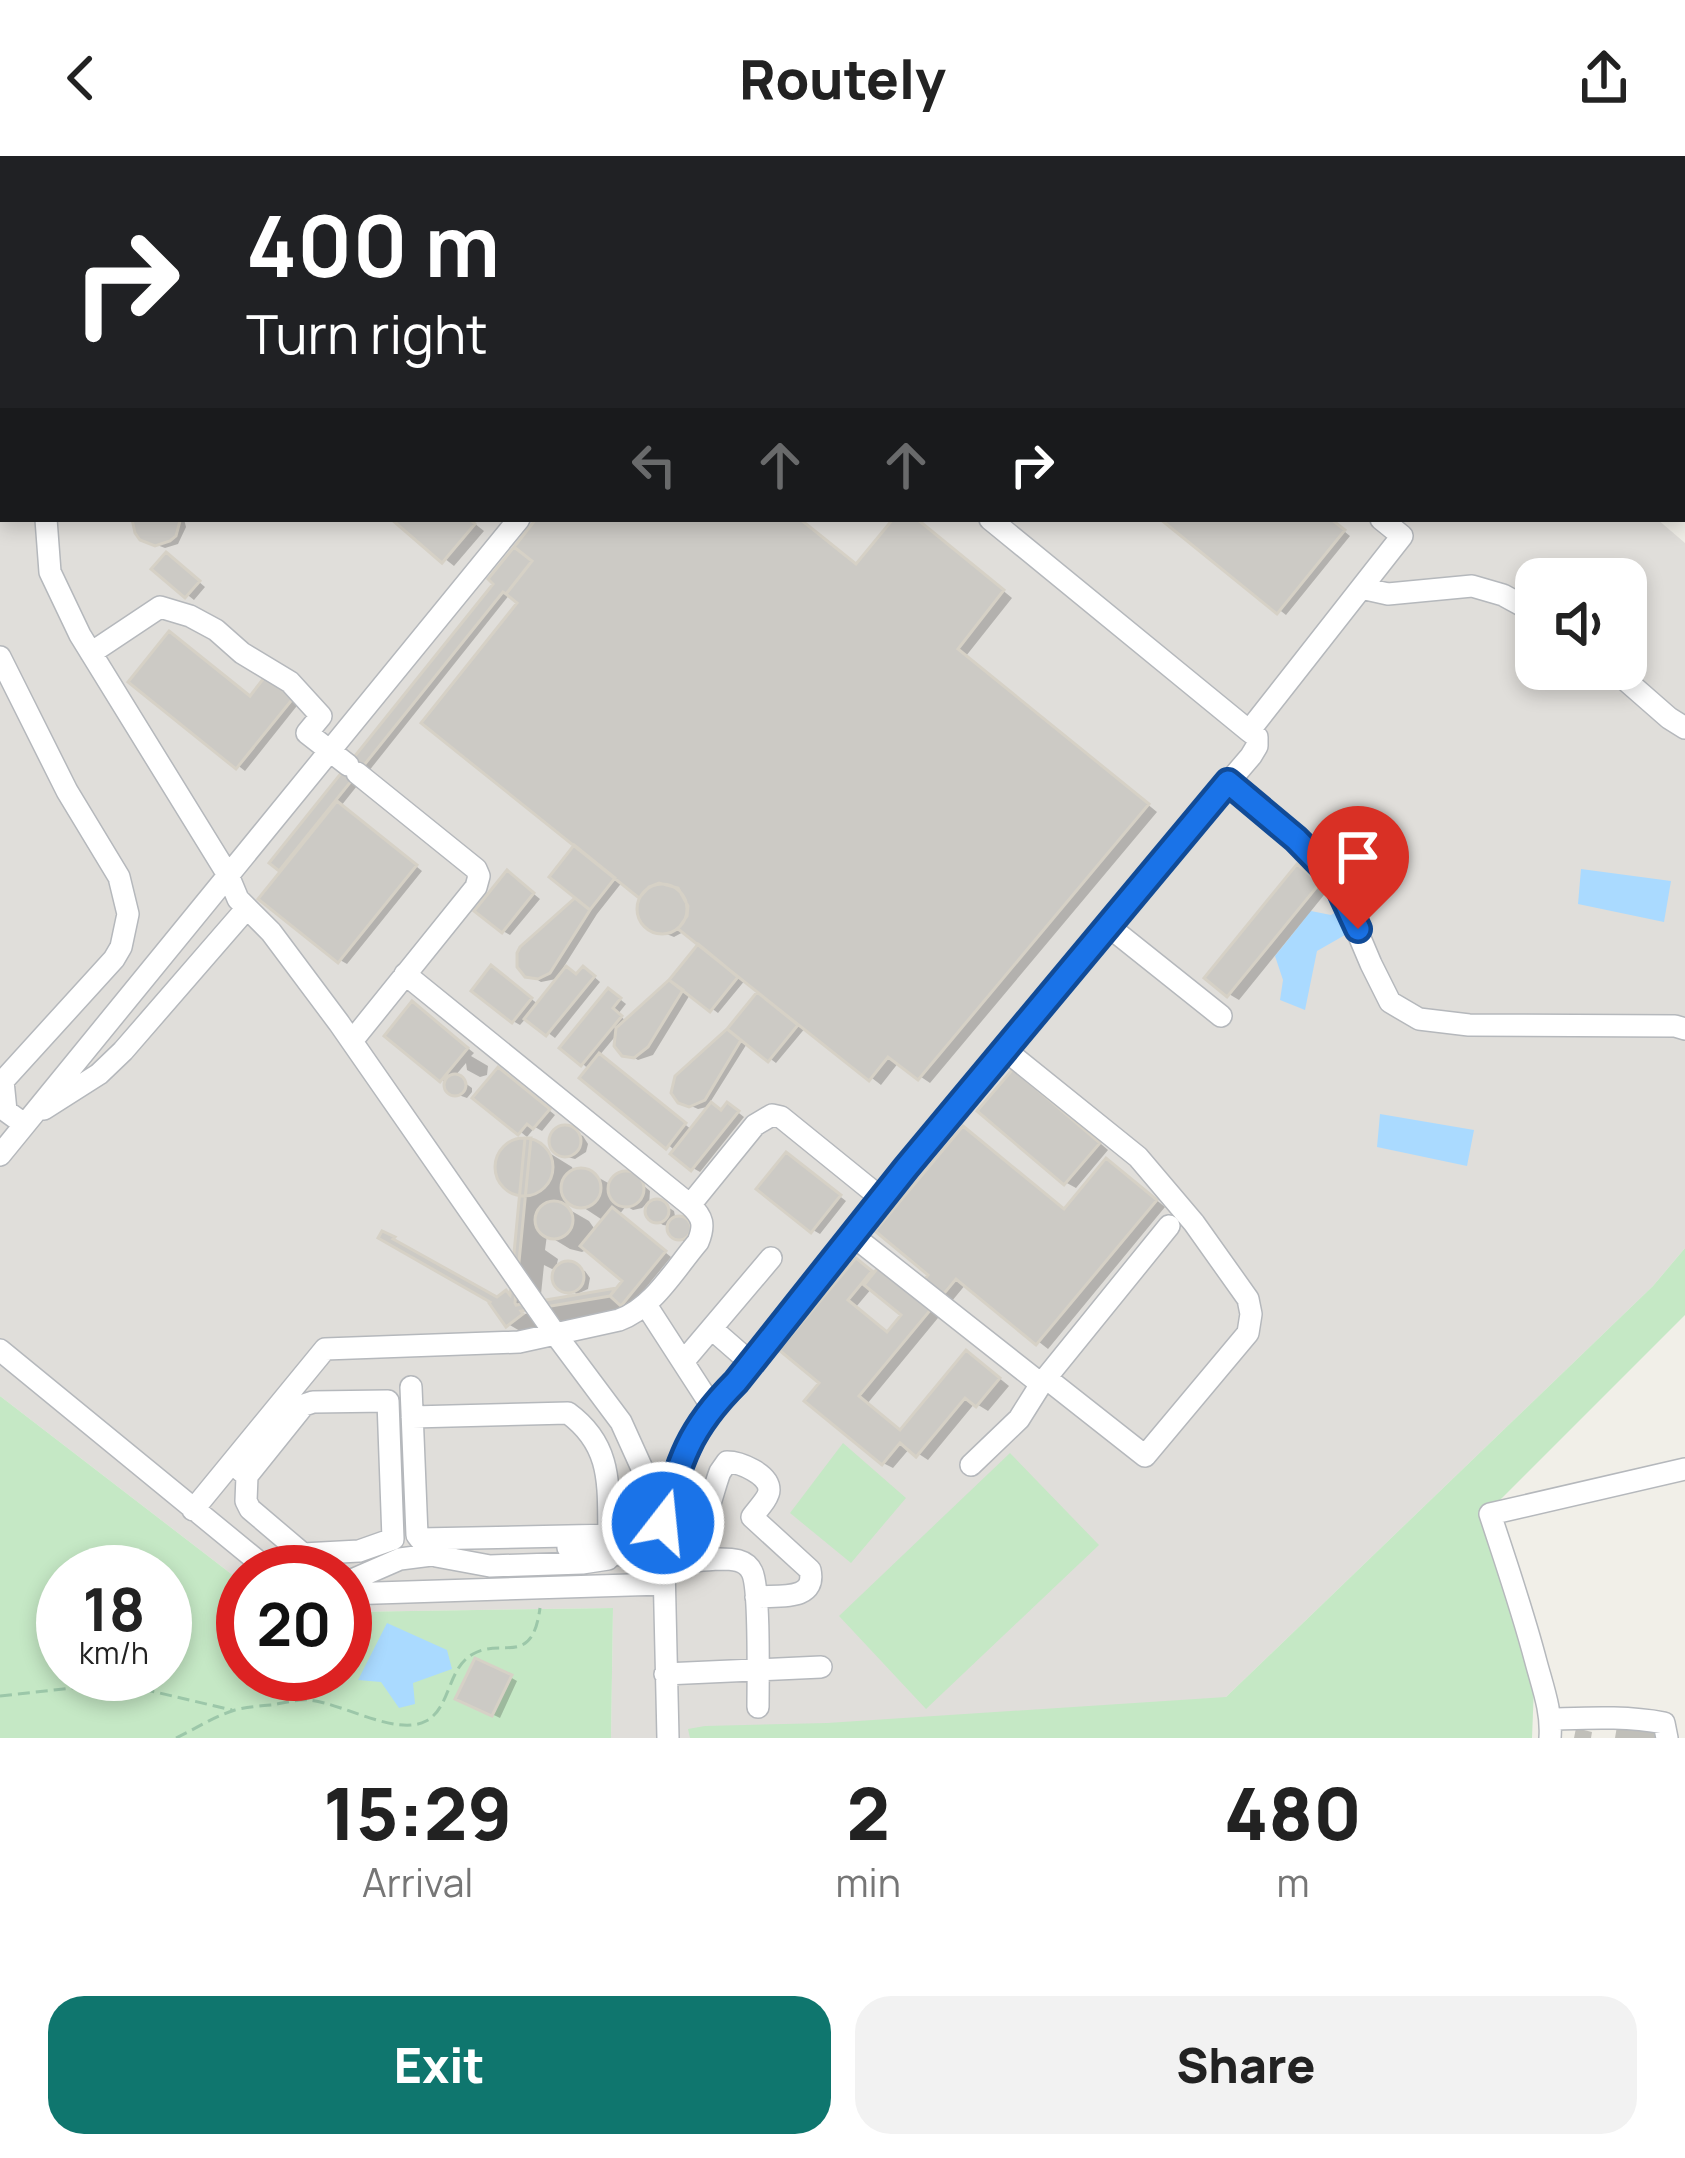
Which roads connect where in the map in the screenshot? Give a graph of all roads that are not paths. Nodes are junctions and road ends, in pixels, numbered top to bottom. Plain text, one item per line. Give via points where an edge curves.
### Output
1 (0, 197) edge
2 (0, 209) edge
3 (46, 522) edge
4 (517, 522) edge
5 (994, 522) edge
6 (1386, 522) edge
7 (1361, 587) junction
8 (1515, 602) edge
9 (91, 652) junction
10 (0, 657) edge
11 (1637, 690) edge
12 (1685, 728) edge
13 (1249, 730) junction
14 (344, 764) junction
15 (1228, 782) junction
16 (228, 875) junction
17 (247, 908) junction
18 (1107, 925) junction
19 (406, 974) junction
20 (1221, 1016) dead end
21 (1685, 1029) edge
22 (352, 1041) junction
23 (1004, 1049) junction
24 (25, 1122) junction
25 (0, 1155) edge
26 (881, 1198) junction
27 (690, 1205) junction
28 (1169, 1226) dead end
29 (852, 1235) junction
30 (771, 1258) dead end
31 (646, 1305) junction
32 (712, 1329) junction
33 (556, 1335) junction
34 (0, 1350) edge
35 (683, 1362) junction
36 (751, 1363) junction
37 (1044, 1381) junction
38 (412, 1404) junction
39 (712, 1407) junction
40 (388, 1408) junction
41 (971, 1465) dead end
42 (239, 1469) junction
43 (1685, 1469) edge
44 (193, 1510) junction
45 (703, 1518) junction
46 (609, 1535) junction
47 (237, 1545) edge
48 (662, 1556) junction
49 (743, 1561) junction
50 (372, 1571) edge
51 (372, 1593) edge
52 (756, 1597) junction
53 (821, 1667) dead end
54 (758, 1670) junction
55 (665, 1674) junction
56 (758, 1707) dead end
57 (1551, 1729) edge
58 (668, 1738) edge
59 (1667, 1738) edge

1 - 2 lane
3 - 9 lane via 50,572
4 - 14 lane
5 - 13 lane
6 - 7 lane via 1402,536
7 - 8 lane via 1388,594 1472,586
7 - 13 lane
9 - 14 lane via 160,607 190,616 290,682 321,716 307,733
9 - 16 lane
10 - 24 lane via 119,877 128,914 114,959 3,1081 6,1111
11 - 12 lane
13 - 15 lane via 1257,746
14 - 16 lane
14 - 19 lane via 479,876
15 - 18 lane
15 - 21 lane via 1335,879 1390,1002 1419,1018
16 - 17 lane
16 - 24 lane
17 - 22 lane
17 - 24 lane via 124,1051
18 - 20 lane
18 - 23 lane
19 - 22 lane
19 - 27 lane
22 - 33 lane
23 - 26 lane
23 - 37 lane via 1138,1157 1231,1272 1251,1314 1248,1334 1145,1456
24 - 25 lane
26 - 27 lane via 772,1115
26 - 29 lane
27 - 31 lane via 704,1223 698,1242
28 - 37 lane
29 - 36 lane
29 - 37 lane
30 - 32 lane
31 - 33 lane via 619,1321
31 - 35 lane
32 - 35 lane
32 - 36 lane
33 - 42 lane via 325,1349
33 - 48 lane via 621,1422 645,1475
34 - 44 lane
35 - 39 lane
36 - 39 lane
37 - 41 lane
38 - 40 lane
38 - 46 lane via 568,1413 607,1465
38 - 46 lane via 420,1539
39 - 48 lane via 684,1451
40 - 42 lane via 388,1401 304,1405
40 - 42 lane via 393,1539 359,1551 303,1554 250,1509
42 - 44 lane
43 - 57 lane via 1490,1514
44 - 47 lane
45 - 48 lane via 694,1544
45 - 49 lane
45 - 52 lane via 728,1462 764,1480 769,1494 752,1517 813,1577 797,1594
46 - 48 lane
48 - 49 lane
48 - 50 lane via 581,1548 418,1555
48 - 51 lane via 542,1588
48 - 55 lane
49 - 52 lane
52 - 54 lane
53 - 54 lane
54 - 55 lane
54 - 56 lane
55 - 58 lane
57 - 59 lane via 1616,1716 1664,1723

